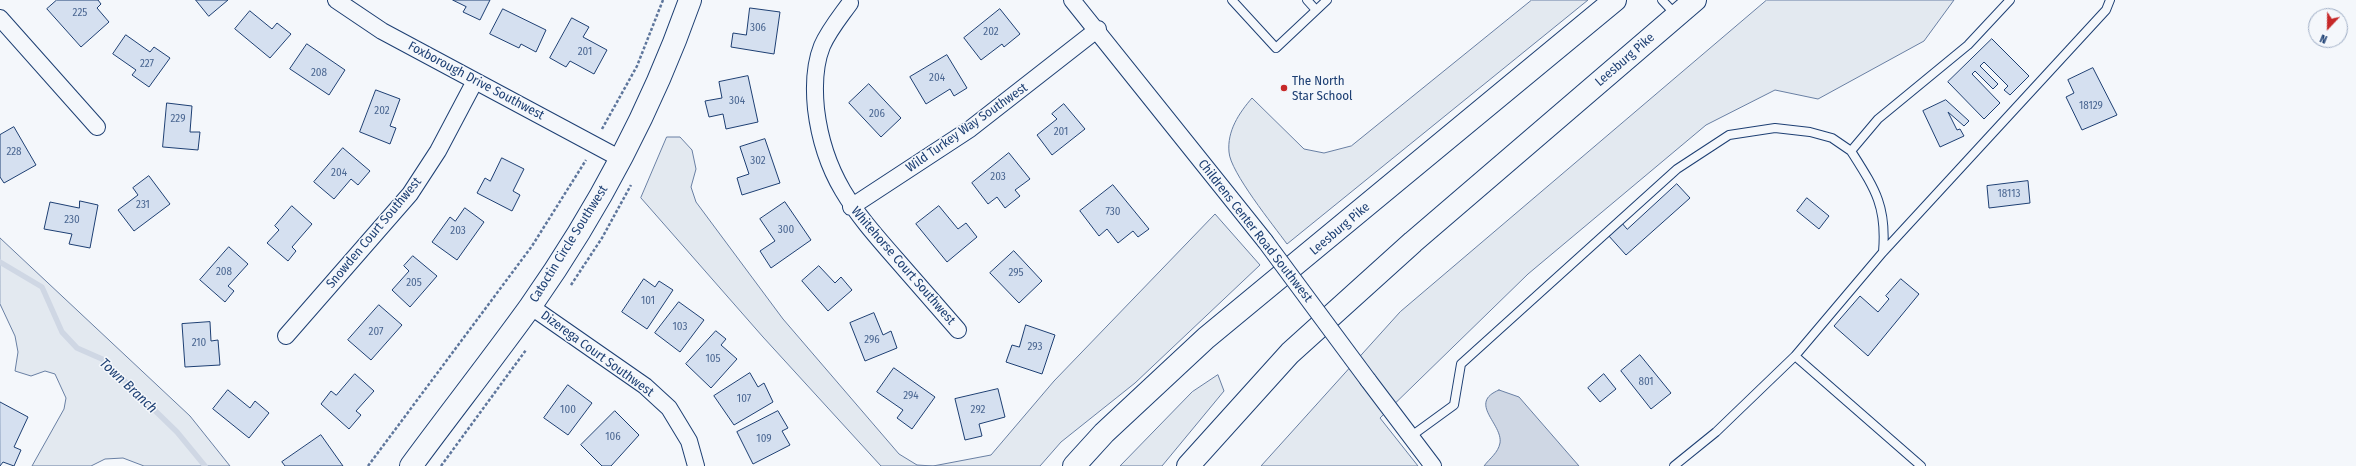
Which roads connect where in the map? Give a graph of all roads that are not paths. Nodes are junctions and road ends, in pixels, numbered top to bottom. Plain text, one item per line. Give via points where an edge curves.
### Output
1 (336, 0) edge
2 (690, 0) edge
3 (1072, 0) edge
4 (1232, 0) edge
5 (1307, 0) edge
6 (1327, 0) edge
7 (1615, 0) edge
8 (1662, 0) edge
9 (1695, 0) edge
10 (2010, 0) edge
11 (2110, 0) edge
12 (850, 3) dead end
13 (1316, 10) junction
14 (1677, 16) junction
15 (0, 18) edge
16 (1098, 29) junction
17 (475, 81) junction
18 (97, 127) dead end
19 (1851, 151) junction
20 (619, 158) junction
21 (851, 207) junction
22 (1883, 252) junction
23 (530, 306) junction
24 (958, 330) dead end
25 (286, 336) dead end
26 (1795, 356) junction
27 (1410, 437) junction
28 (411, 466) edge
29 (696, 466) edge
30 (1074, 466) edge
31 (1188, 466) edge
32 (1433, 466) edge
33 (1674, 466) edge
34 (1921, 466) edge

1 - 17 street, Foxborough Drive Southwest via 382,31
2 - 20 main road, Catoctin Circle Southwest via 659,78
3 - 16 street, Childrens Center Road Southwest
4 - 13 lane via 1276,48
5 - 13 lane
6 - 13 lane
7 - 30 main road, Leesburg Pike via 1206,338 1104,433
8 - 14 lane
9 - 14 main road, Leesburg Pike
10 - 19 lane via 1968,45 1878,119
11 - 22 lane via 2106,10
12 - 21 street, Whitehorse Court Southwest via 822,46 816,66 816,102 825,154 835,179
14 - 31 main road, Leesburg Pike via 1413,242 1290,353
15 - 18 street
16 - 21 street, Wild Turkey Way Southwest via 970,129
16 - 27 street, Childrens Center Road Southwest, bridge via 1265,241
17 - 20 street, Foxborough Drive Southwest
17 - 25 street, Snowden Court Southwest via 438,151 410,194
19 - 22 lane via 1872,184 1882,207 1885,232
19 - 27 lane via 1832,138 1810,132 1775,128 1728,135 1677,169 1461,364 1454,405
20 - 23 main road, Catoctin Circle Southwest via 576,234
21 - 24 street, Whitehorse Court Southwest
22 - 26 lane
23 - 28 main road, Catoctin Circle Southwest
23 - 29 street, Dizerega Court Southwest via 645,386 668,408 689,441
26 - 33 lane via 1716,432
26 - 34 lane
27 - 32 street, Childrens Center Road Southwest

